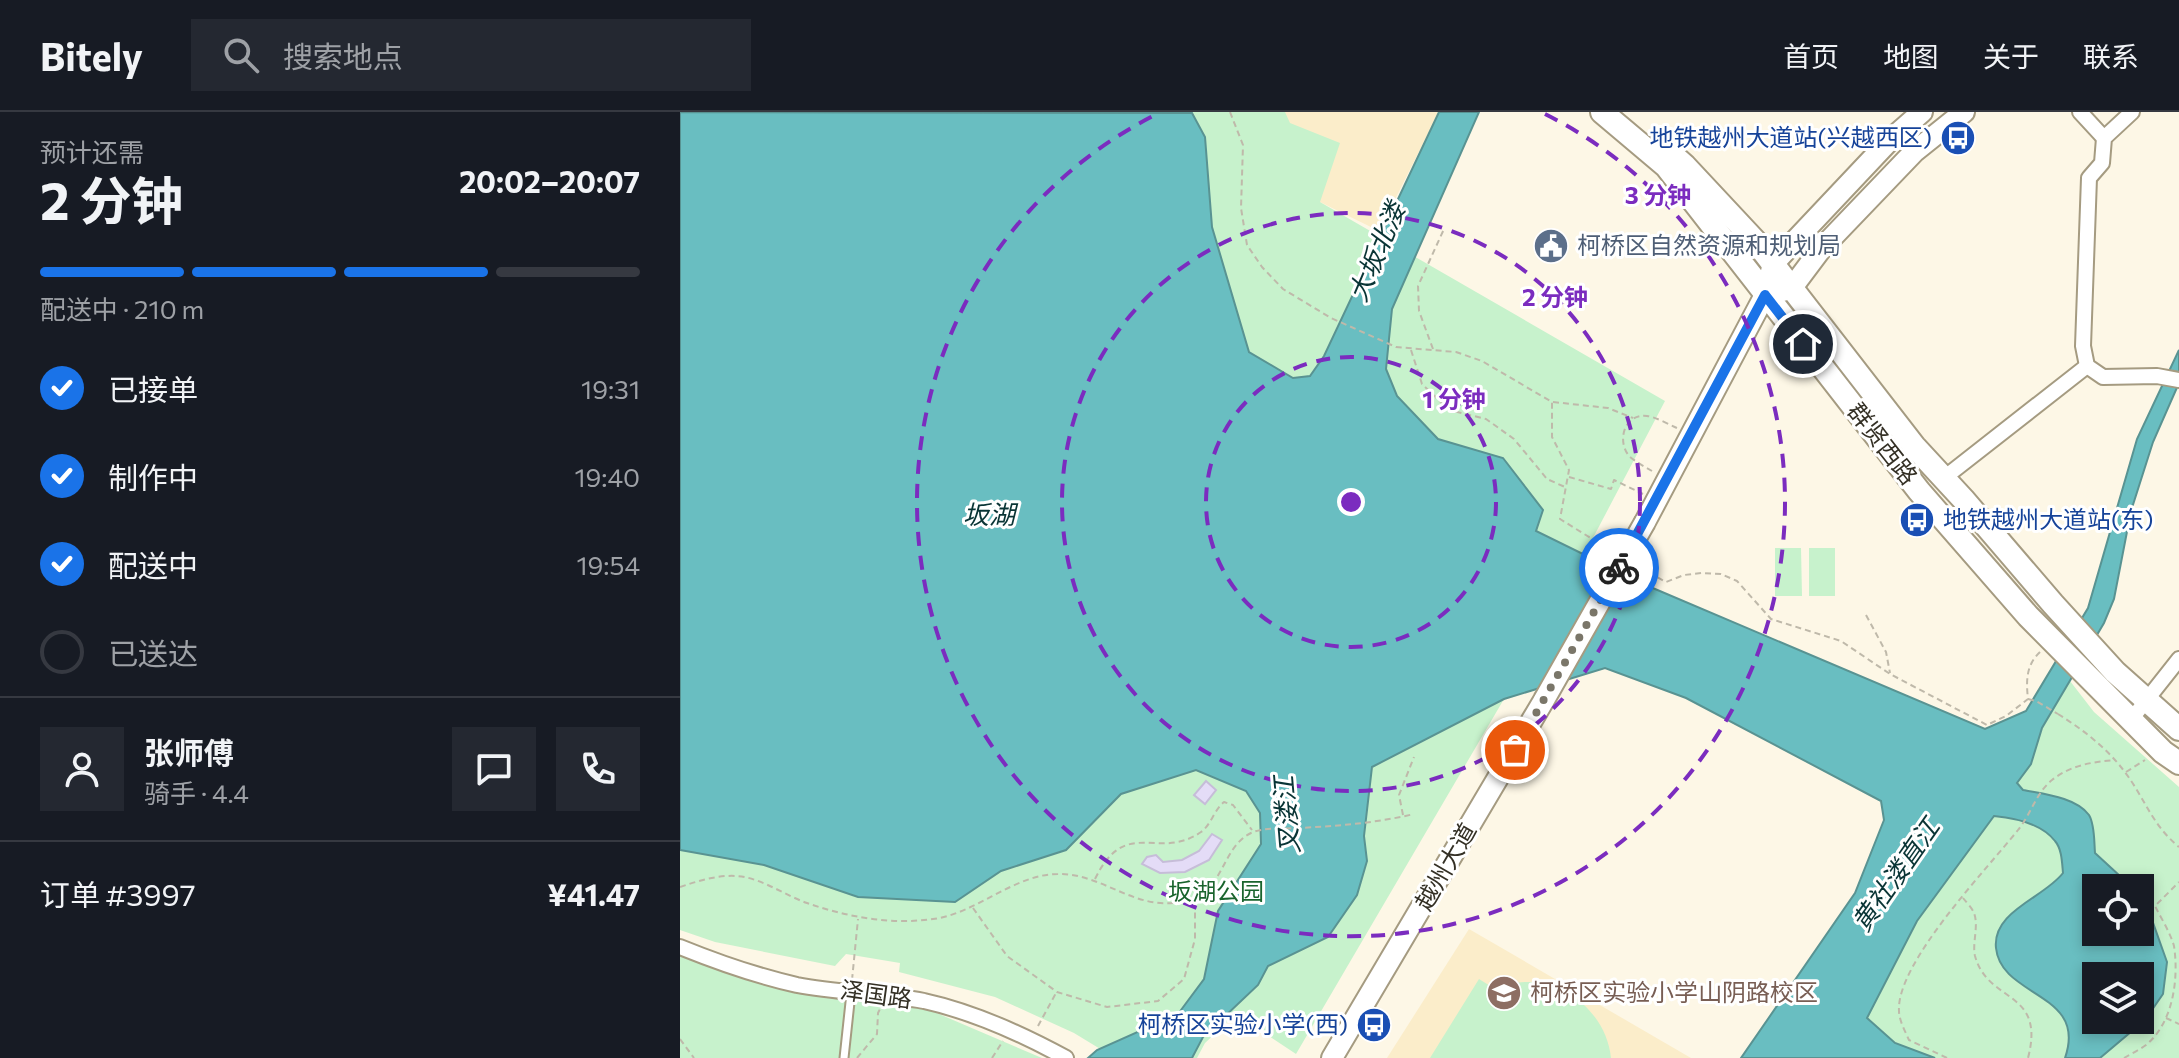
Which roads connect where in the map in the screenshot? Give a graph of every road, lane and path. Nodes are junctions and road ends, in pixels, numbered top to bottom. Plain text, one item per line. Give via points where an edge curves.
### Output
1 (1230, 112) edge
2 (1602, 112) edge
3 (1623, 112) edge
4 (1922, 112) edge
5 (1964, 112) edge
6 (2080, 112) edge
7 (2132, 112) edge
8 (2104, 138) junction
9 (1444, 229) dead end
10 (1773, 264) junction
11 (1791, 289) junction
12 (1765, 295) junction
13 (1410, 349) junction
14 (1434, 350) junction
15 (2087, 366) junction
16 (2179, 380) edge
17 (1552, 402) junction
18 (1633, 418) junction
19 (1691, 434) junction
20 (1568, 477) junction
21 (1944, 478) junction
22 (1667, 480) junction
23 (1567, 488) junction
24 (1656, 500) junction
25 (1617, 554) dead end
26 (1630, 562) dead end
27 (1866, 615) dead end
28 (2056, 645) junction
29 (2179, 659) edge
30 (1890, 674) junction
31 (2028, 699) junction
32 (2147, 701) junction
33 (2130, 721) junction
34 (2179, 729) edge
35 (2157, 746) junction
36 (1414, 757) dead end
37 (2115, 760) junction
38 (2179, 763) edge
39 (2125, 772) junction
40 (1414, 814) dead end
41 (1403, 817) junction
42 (1253, 831) junction
43 (2179, 847) edge
44 (1094, 881) junction
45 (2179, 882) edge
46 (680, 887) edge
47 (1963, 897) junction
48 (1195, 898) junction
49 (972, 907) junction
50 (859, 918) junction
51 (680, 947) edge
52 (852, 990) junction
53 (1057, 992) junction
54 (887, 995) junction
55 (2166, 1018) junction
56 (2179, 1024) edge
57 (1011, 1030) junction
58 (680, 1039) edge
59 (1032, 1039) junction
60 (694, 1058) edge
61 (844, 1058) edge
62 (857, 1058) edge
63 (992, 1058) edge
64 (1066, 1058) edge
65 (1332, 1058) edge
66 (1947, 1058) edge
67 (2028, 1058) edge
68 (2124, 1058) edge

1 - 13 path via 1243,145 1241,208 1247,245 1262,267 1283,289 1331,318
2 - 12 main road, 群贤西路 via 1666,166
3 - 10 main road, 群贤西路 via 1685,166
4 - 10 street, 越州大道
5 - 11 street via 1914,152 1821,249
6 - 8 street
7 - 8 street
8 - 15 street via 2102,163 2089,178 2083,346
9 - 14 path via 1418,286 1419,311
10 - 11 main road, 群贤西路
10 - 12 street, 越州大道
11 - 12 street
11 - 21 main road, 群贤西路
12 - 19 street, 越州大道
12 - 28 main road, 群贤西路 via 1919,491
13 - 14 path
13 - 23 path via 1422,384 1449,410 1486,419 1514,439 1547,479
14 - 17 path via 1482,361
15 - 16 street via 2103,377
15 - 21 street
17 - 18 path via 1608,408
17 - 20 path via 1552,437
18 - 19 path via 1647,416
18 - 22 path via 1623,439 1628,455
19 - 22 street, 越州大道
20 - 23 path
20 - 24 path via 1611,489 1614,480
21 - 32 main road, 群贤西路 via 2072,626
22 - 24 street, 越州大道
23 - 25 path via 1560,519
24 - 65 street, 越州大道, bridge
26 - 30 path via 1666,582 1702,573 1737,581 1771,619 1841,641
27 - 30 path via 1886,652
28 - 31 path via 2032,659 2026,678
28 - 33 main road, 群贤西路
29 - 32 street
30 - 31 path via 1987,725
31 - 37 path, bridge via 2058,714
32 - 33 street
32 - 34 main road, 群贤西路
33 - 35 main road, 群贤西路
35 - 38 main road, 群贤西路
35 - 39 path
36 - 41 path via 1399,795
37 - 39 path
37 - 47 path via 2070,768 2042,790 2021,827
39 - 43 path via 2160,830
40 - 41 path
41 - 42 path
42 - 44 path via 1233,805 1224,802 1203,831 1185,840 1142,841 1112,852
42 - 48 path via 1236,844 1216,882
44 - 48 path via 1157,904
44 - 49 path via 1054,873
45 - 55 path via 2155,906 2174,944 2178,971
46 - 50 path via 718,876 746,877
47 - 66 path via 1933,932 1902,991 1899,1012 1909,1040
47 - 67 path via 1975,914 1975,956 1984,975 2029,1014 2033,1037
48 - 53 path via 1195,939 1184,979 1158,1001 1107,1007
49 - 50 path via 935,919
49 - 53 path via 1007,956
50 - 52 path
51 - 52 street, 泽国路 via 797,985
52 - 54 street, 泽国路
52 - 61 lane
53 - 59 path
54 - 57 street, 泽国路
54 - 62 path via 878,1013 877,1034
55 - 56 path
55 - 68 path via 2147,1044
57 - 59 street, 泽国路
57 - 63 path
58 - 60 path
59 - 64 street, 泽国路

